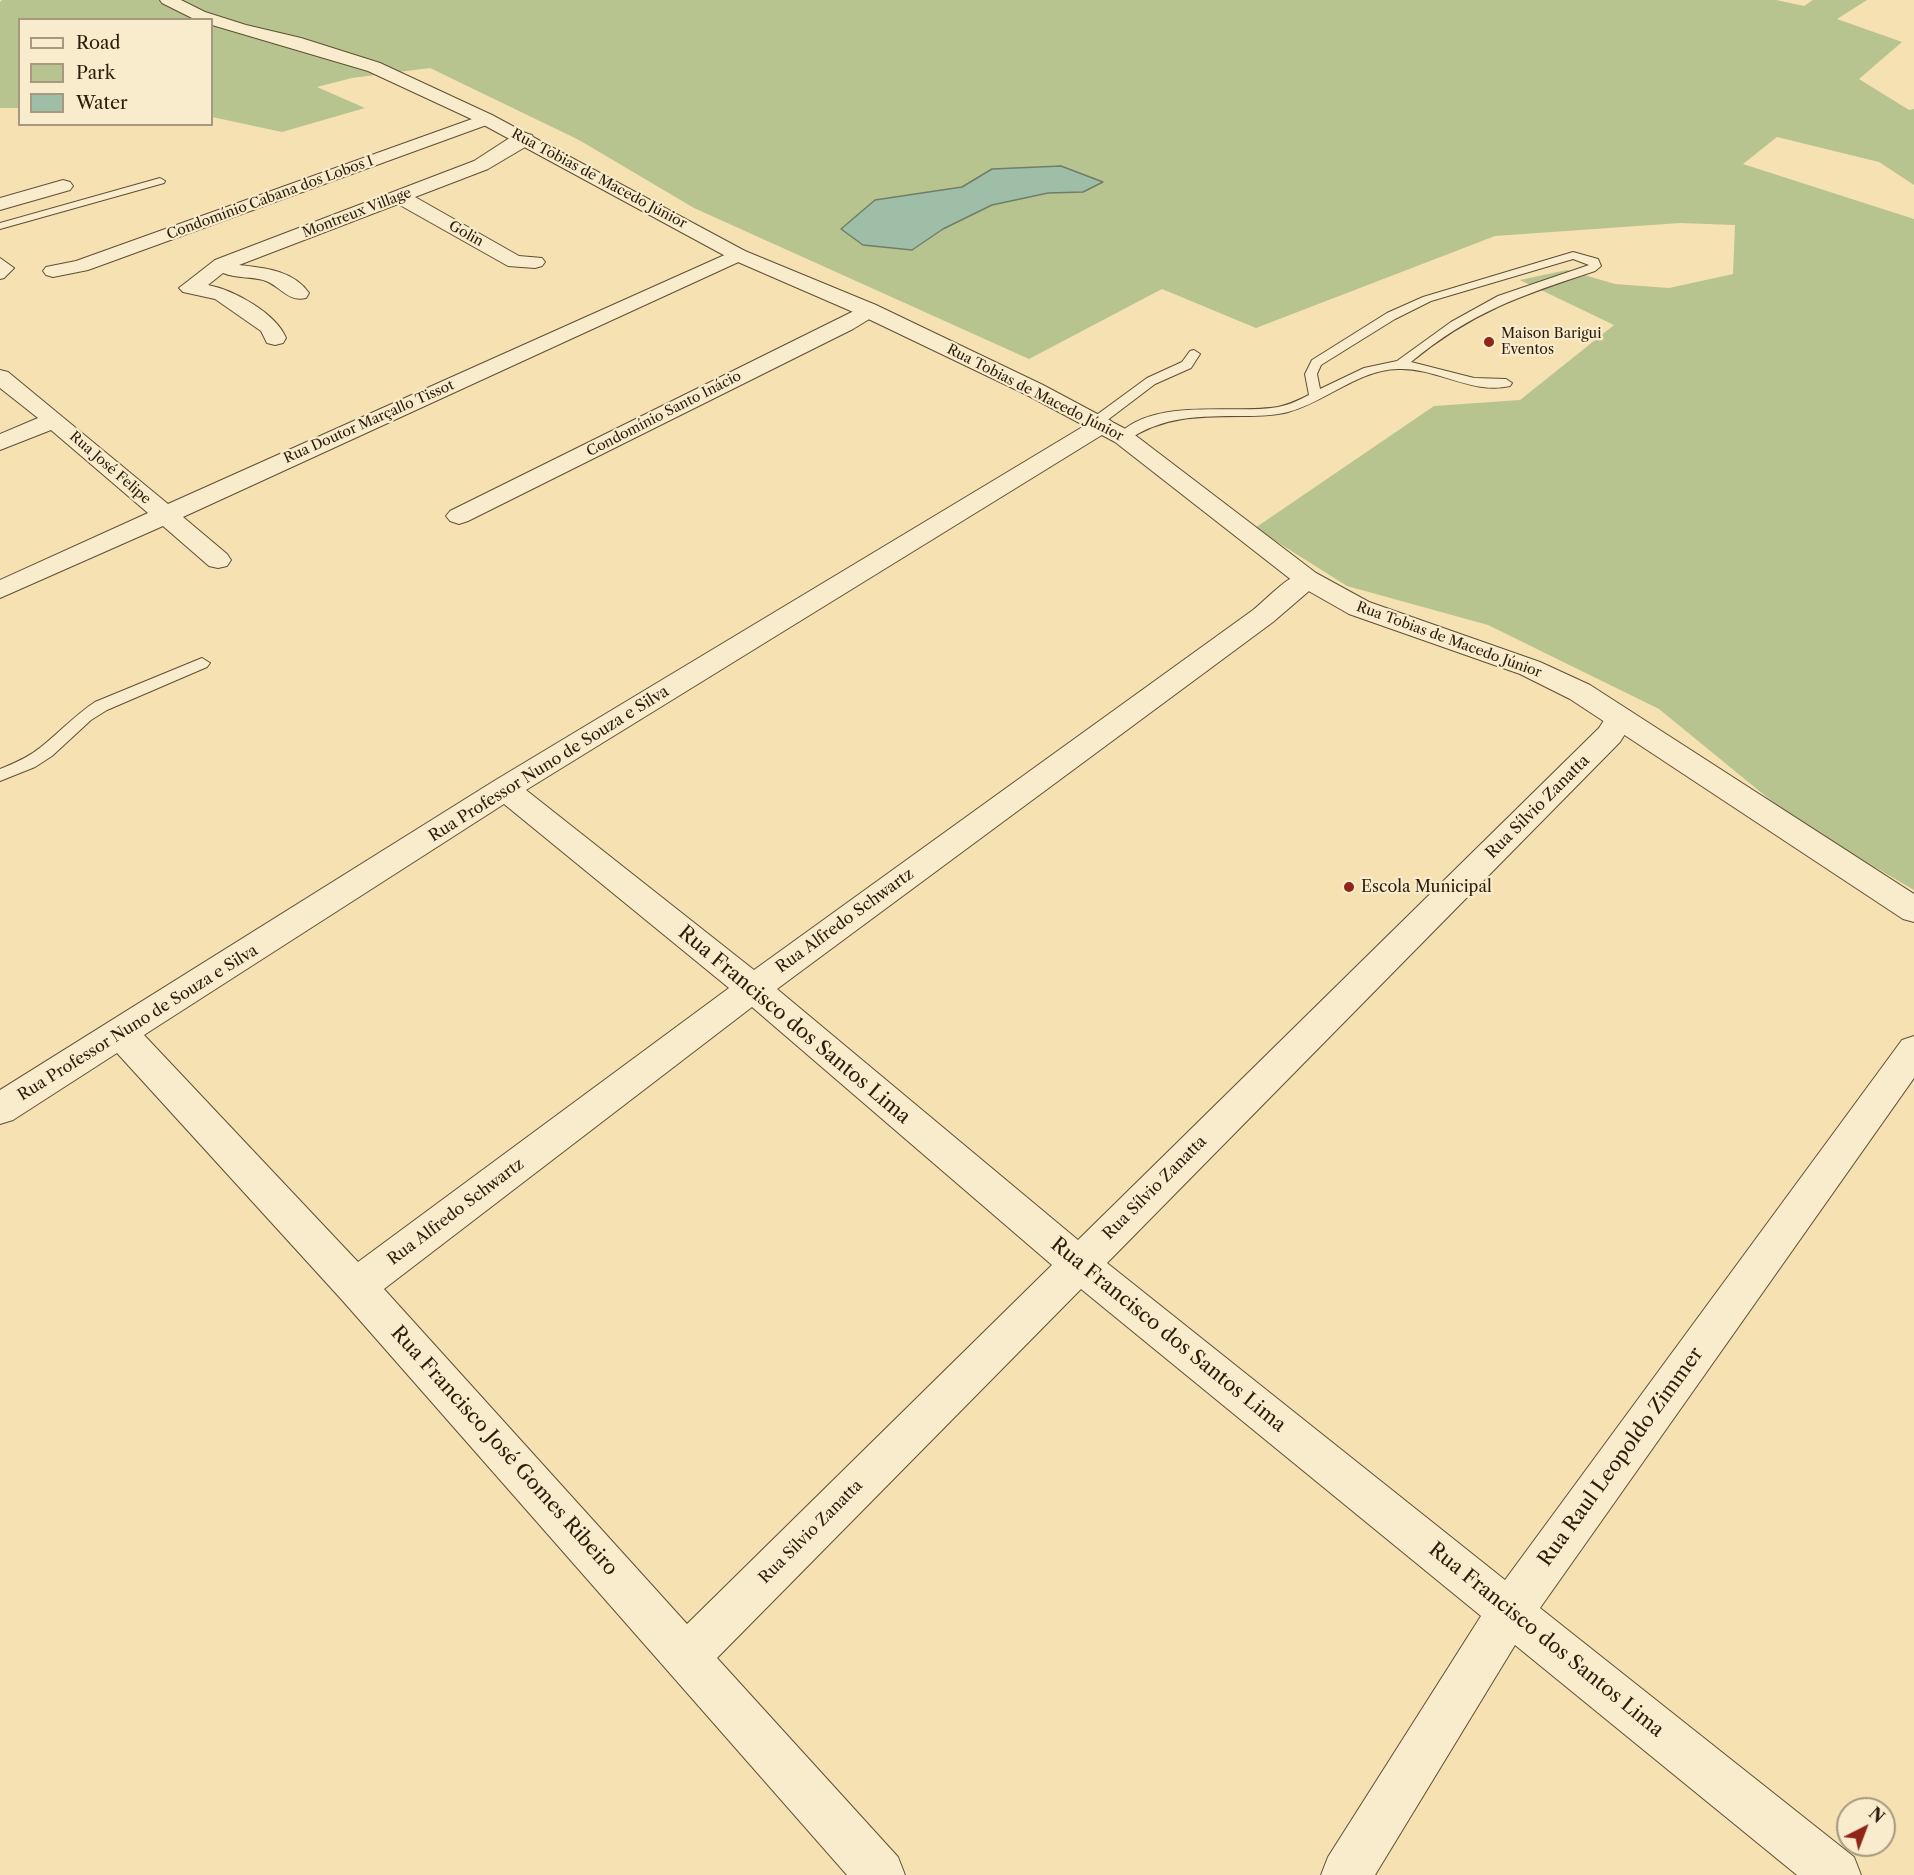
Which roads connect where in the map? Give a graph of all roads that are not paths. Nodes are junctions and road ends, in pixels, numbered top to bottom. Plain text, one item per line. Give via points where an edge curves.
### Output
1 (168, 0) edge
2 (208, 18) edge
3 (213, 20) edge
4 (486, 119) junction
5 (525, 139) junction
6 (160, 181) dead end
7 (63, 186) dead end
8 (400, 197) junction
9 (0, 204) edge
10 (0, 226) edge
11 (738, 255) junction
12 (0, 261) edge
13 (536, 262) dead end
14 (222, 264) junction
15 (53, 271) dead end
16 (0, 276) edge
17 (298, 293) dead end
18 (868, 310) junction
19 (275, 338) dead end
20 (1194, 354) dead end
21 (1400, 365) junction
22 (0, 377) edge
23 (1506, 382) dead end
24 (1315, 396) junction
25 (54, 420) junction
26 (1107, 428) junction
27 (0, 443) edge
28 (164, 514) junction
29 (459, 516) dead end
30 (218, 560) dead end
31 (1307, 579) junction
32 (0, 590) edge
33 (202, 663) dead end
34 (1620, 718) junction
35 (0, 775) edge
36 (505, 789) junction
37 (1914, 910) edge
38 (753, 988) junction
39 (120, 1034) junction
40 (1914, 1050) edge
41 (0, 1109) edge
42 (1079, 1264) junction
43 (356, 1287) junction
44 (1510, 1610) junction
45 (687, 1656) junction
46 (880, 1875) edge
47 (1346, 1875) edge
48 (1836, 1875) edge

1 - 2 street, Rua Tobias de Macedo Júnior
3 - 4 street, Rua Tobias de Macedo Júnior via 374,67
4 - 5 street, Rua Tobias de Macedo Júnior
4 - 15 street, Condomínio Cabana dos Lobos I via 81,266
5 - 8 street, Montreux Village via 481,165
5 - 11 street, Rua Tobias de Macedo Júnior
6 - 10 lane
7 - 9 street
8 - 13 street, Golin via 515,262
8 - 14 street, Montreux Village
11 - 18 street, Rua Tobias de Macedo Júnior
11 - 28 street, Rua Doutor Marçallo Tissot
12 - 16 lane via 8,268
14 - 17 street via 232,270 273,276
14 - 19 street, Montreux Village via 190,288 222,294 271,328
18 - 26 street, Rua Tobias de Macedo Júnior
18 - 29 street, Condomínio Santo Inácio
20 - 26 lane via 1186,365 1151,381
21 - 23 lane via 1472,382
21 - 24 lane via 1381,367
21 - 24 lane via 1425,344 1496,302 1591,269 1594,261 1573,255 1426,299 1316,363 1311,374
22 - 25 street, Rua José Felipe
24 - 26 lane via 1287,409 1185,413 1135,428
25 - 27 street
25 - 28 street, Rua José Felipe
26 - 31 street, Rua Tobias de Macedo Júnior
26 - 36 street, Rua Professor Nuno de Souza e Silva
28 - 30 street, Rua José Felipe
28 - 32 street, Rua Doutor Marçallo Tissot
31 - 34 street, Rua Tobias de Macedo Júnior via 1359,608 1530,668 1580,692
31 - 38 street, Rua Alfredo Schwartz via 1263,616
33 - 35 lane via 102,706 38,757
34 - 37 street, Rua Tobias de Macedo Júnior
34 - 42 street, Rua Sílvio Zanatta via 1610,735
36 - 38 street, Rua Francisco dos Santos Lima
36 - 39 street, Rua Professor Nuno de Souza e Silva
38 - 42 street, Rua Francisco dos Santos Lima
38 - 43 street, Rua Alfredo Schwartz
39 - 41 street, Rua Professor Nuno de Souza e Silva
39 - 43 street, Rua Francisco José Gomes Ribeiro
40 - 44 street, Rua Raul Leopoldo Zimmer
42 - 44 street, Rua Francisco dos Santos Lima
42 - 45 street, Rua Sílvio Zanatta
43 - 45 street, Rua Francisco José Gomes Ribeiro
44 - 47 street, Rua Raul Leopoldo Zimmer
44 - 48 street, Rua Francisco dos Santos Lima
45 - 46 street, Rua Francisco José Gomes Ribeiro

